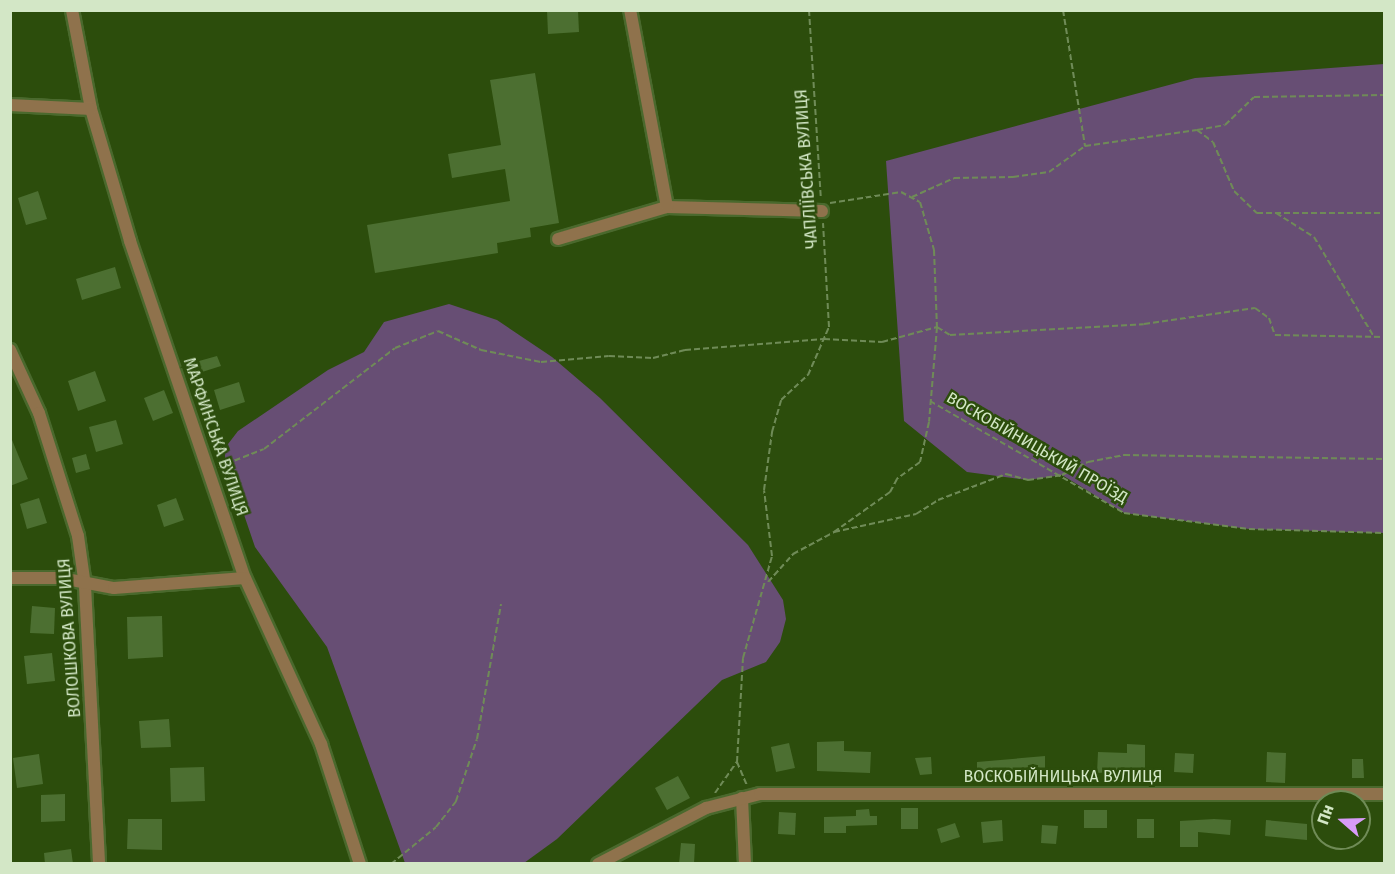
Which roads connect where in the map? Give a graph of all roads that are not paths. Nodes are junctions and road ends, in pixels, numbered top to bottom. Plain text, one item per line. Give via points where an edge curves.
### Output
1 (72, 10) edge
2 (630, 10) edge
3 (10, 105) edge
4 (91, 109) junction
5 (667, 207) junction
6 (822, 208) road end
7 (558, 239) dead end
8 (10, 350) edge
9 (10, 578) edge
10 (245, 578) junction
11 (85, 586) junction
12 (1384, 794) edge
13 (747, 797) junction
14 (99, 864) edge
15 (360, 864) edge
16 (598, 864) edge
17 (745, 864) edge

1 - 4 street, МАРФИНСЬКА ВУЛИЦЯ
2 - 5 street
3 - 4 street
4 - 10 street, МАРФИНСЬКА ВУЛИЦЯ via 130,241
5 - 6 street
5 - 7 street
8 - 11 street, ВОЛОШКОВА ВУЛИЦЯ via 39,413 78,536
9 - 11 street via 61,578
10 - 11 street via 114,588
10 - 15 street, МАРФИНСЬКА ВУЛИЦЯ via 321,744
11 - 14 street, ВОЛОШКОВА ВУЛИЦЯ
12 - 13 street, ВОСКОБІЙНИЦЬКА ВУЛИЦЯ
13 - 16 street, ВОСКОБІЙНИЦЬКА ВУЛИЦЯ via 706,808
13 - 17 street

